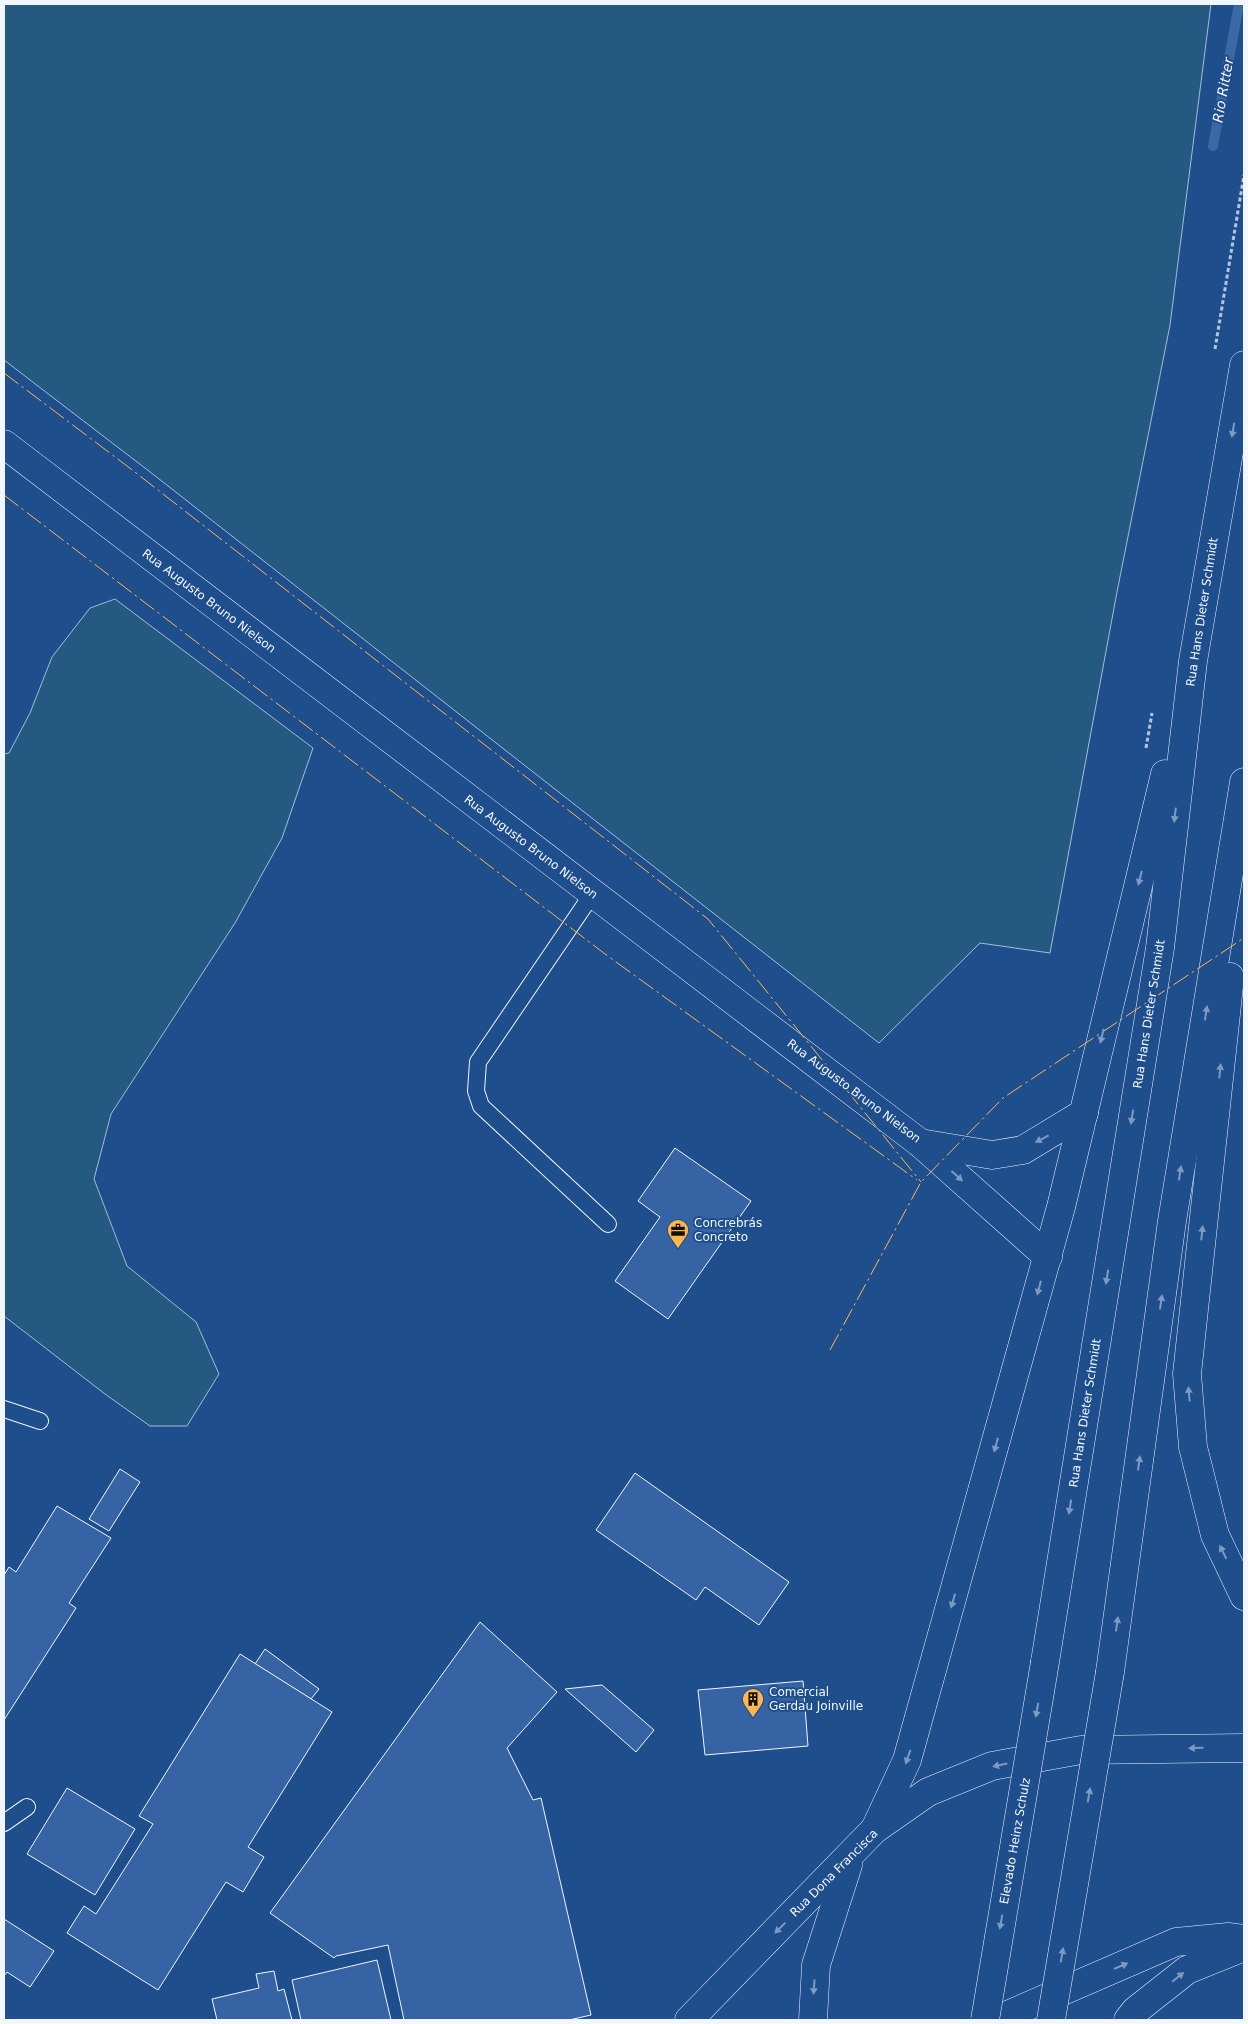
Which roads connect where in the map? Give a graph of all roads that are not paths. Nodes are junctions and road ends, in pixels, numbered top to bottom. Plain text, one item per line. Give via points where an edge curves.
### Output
1 (1244, 365) edge
2 (4, 444) edge
3 (1193, 661) junction
4 (1244, 782) edge
5 (1244, 839) edge
6 (593, 893) junction
7 (1084, 1114) junction
8 (920, 1143) junction
9 (608, 1224) dead end
10 (1048, 1257) junction
11 (4, 1409) edge
12 (40, 1421) dead end
13 (1244, 1596) edge
14 (1045, 1662) joint
15 (1244, 1748) edge
16 (27, 1808) dead end
17 (4, 1823) edge
18 (876, 1830) junction
19 (851, 1856) junction
20 (1244, 1939) edge
21 (1244, 1947) edge
22 (689, 2020) edge
23 (813, 2020) edge
24 (985, 2020) edge
25 (996, 2020) edge
26 (1051, 2020) edge
27 (1128, 2020) edge

1 -> 3 main road, Rua Hans Dieter Schmidt
2 - 6 main road, Rua Augusto Bruno Nielson
3 -> 7 main road
3 -> 14 main road, Rua Hans Dieter Schmidt via 1160,948
26 -> 4 main road, bridge via 1110,1672 1172,1221
13 -> 5 main road via 1215,1535 1193,1447 1187,1374
6 - 8 main road, Rua Augusto Bruno Nielson
6 - 9 lane via 478,1062 476,1090 481,1106
7 -> 8 main road, Rua Augusto Bruno Nielson via 1023,1150 992,1155
7 - 10 main road
8 -> 10 main road
10 -> 18 main road via 907,1760
11 - 12 lane
14 -> 24 main road, Elevado Heinz Schulz, bridge
15 -> 18 main road, Rua Dona Francisca via 1081,1750 992,1766 928,1792
16 - 17 lane
18 - 19 main road, Rua Dona Francisca
19 -> 22 main road, Rua Dona Francisca
19 -> 23 main road via 816,1965
25 -> 20 main road via 1176,1942 1228,1937
27 -> 21 main road via 1187,1970

